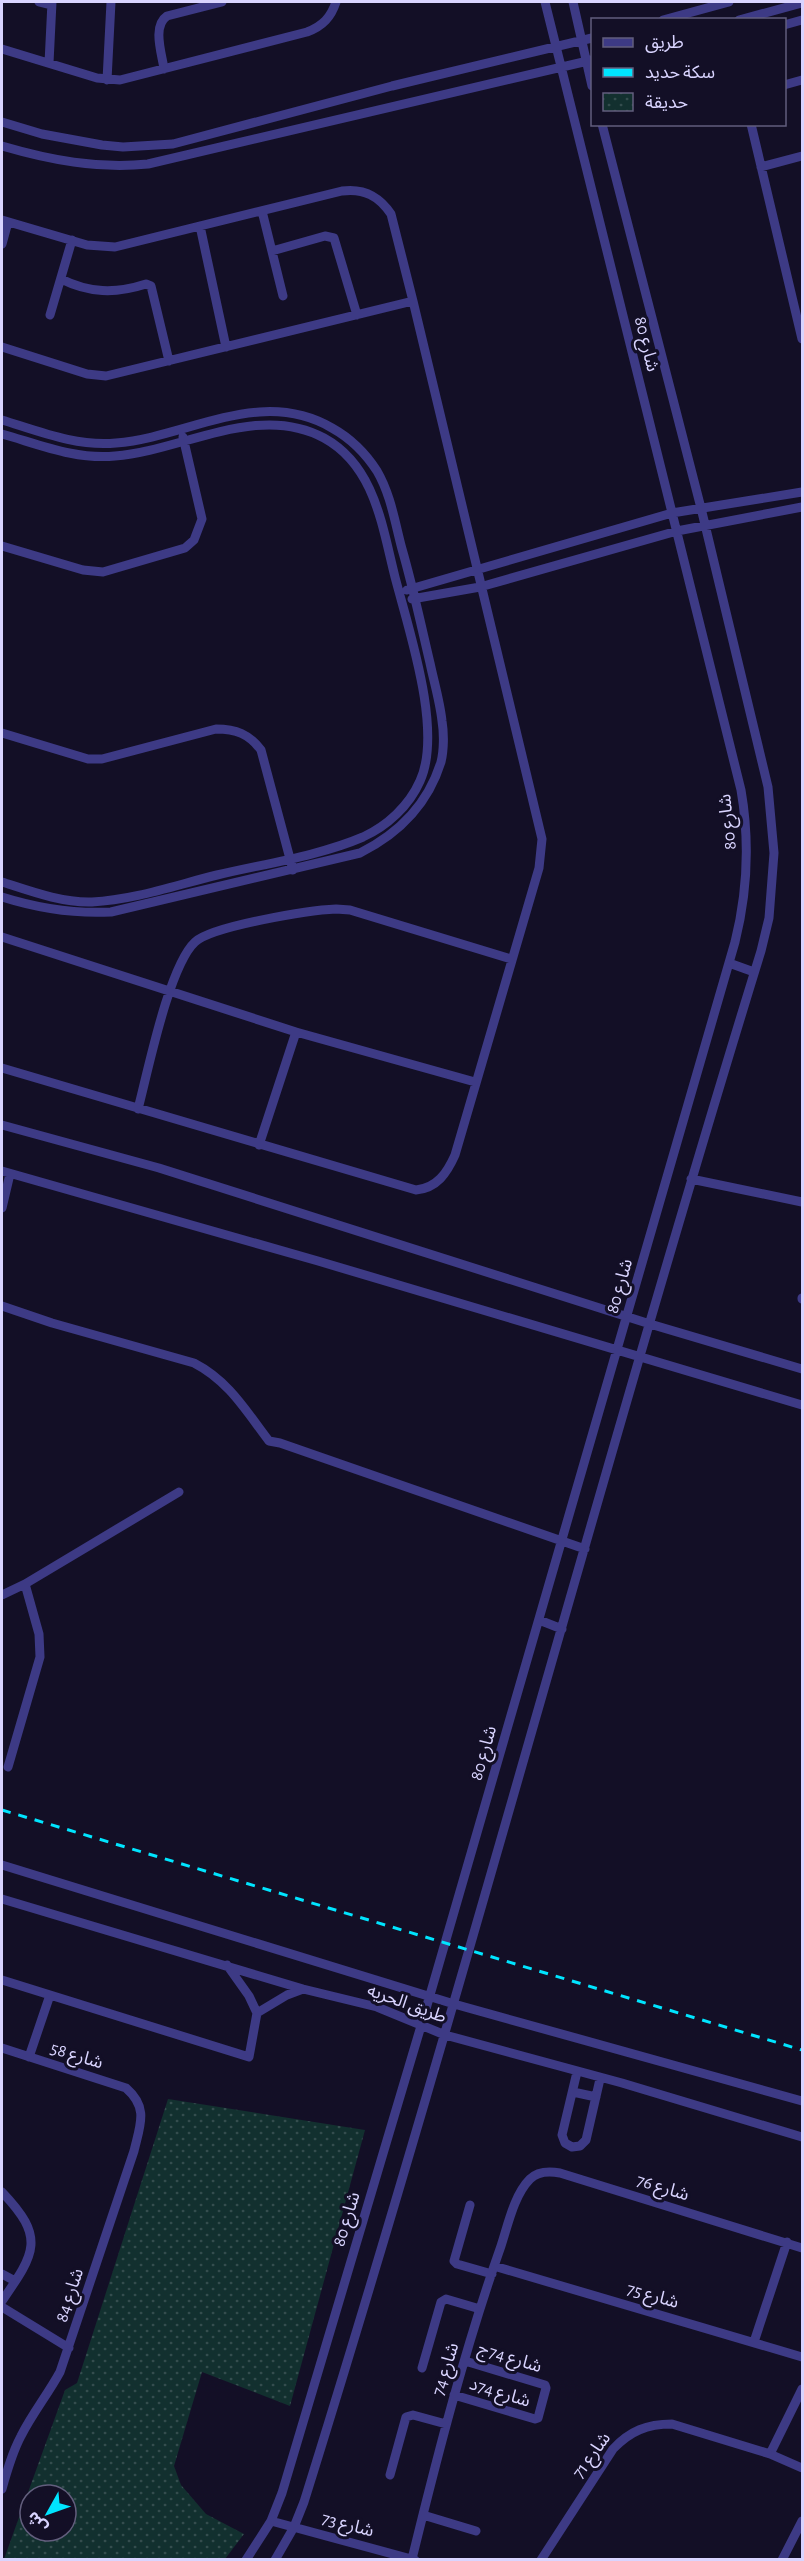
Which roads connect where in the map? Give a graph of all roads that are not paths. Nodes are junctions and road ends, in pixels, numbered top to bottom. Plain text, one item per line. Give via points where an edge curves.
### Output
1 (39, 2) edge
2 (111, 2) edge
3 (222, 2) edge
4 (336, 2) edge
5 (545, 2) edge
6 (573, 2) edge
7 (723, 2) edge
8 (52, 3) edge
9 (802, 3) edge
10 (670, 18) edge
11 (746, 18) edge
12 (802, 20) edge
13 (786, 24) edge
14 (591, 38) edge
15 (582, 41) junction
16 (555, 46) junction
17 (2, 49) edge
18 (589, 61) edge
19 (49, 63) junction
20 (560, 68) junction
21 (164, 69) junction
22 (591, 78) edge
23 (107, 80) junction
24 (802, 80) edge
25 (786, 84) edge
26 (2, 122) edge
27 (603, 126) edge
28 (751, 126) edge
29 (2, 146) edge
30 (802, 156) edge
31 (761, 167) junction
32 (262, 211) junction
33 (5, 221) edge
34 (200, 226) junction
35 (72, 240) junction
36 (2, 244) edge
37 (272, 251) junction
38 (61, 279) junction
39 (283, 296) dead end
40 (413, 301) junction
41 (800, 314) edge
42 (50, 315) dead end
43 (357, 315) junction
44 (802, 339) edge
45 (2, 347) edge
46 (226, 347) junction
47 (169, 361) junction
48 (2, 420) edge
49 (181, 429) junction
50 (2, 434) edge
51 (184, 441) junction
52 (802, 492) edge
53 (802, 507) edge
54 (701, 508) junction
55 (672, 513) junction
56 (704, 525) junction
57 (677, 531) junction
58 (2, 546) edge
59 (478, 571) junction
60 (480, 587) junction
61 (414, 593) junction
62 (400, 597) junction
63 (2, 733) edge
64 (289, 858) junction
65 (293, 870) junction
66 (2, 882) edge
67 (2, 897) edge
68 (2, 937) edge
69 (511, 959) junction
70 (729, 963) junction
71 (754, 972) junction
72 (170, 990) junction
73 (296, 1032) junction
74 (2, 1068) edge
75 (475, 1082) junction
76 (138, 1109) junction
77 (2, 1125) edge
78 (260, 1145) junction
79 (6, 1172) edge
80 (691, 1179) junction
81 (802, 1202) edge
82 (2, 1208) edge
83 (2, 1306) edge
84 (628, 1315) junction
85 (650, 1324) junction
86 (617, 1351) junction
87 (640, 1358) junction
88 (802, 1369) edge
89 (802, 1405) edge
90 (179, 1492) dead end
91 (561, 1541) junction
92 (585, 1549) junction
93 (25, 1584) junction
94 (2, 1595) edge
95 (539, 1620) junction
96 (562, 1629) junction
97 (8, 1767) dead end
98 (2, 1865) edge
99 (2, 1899) edge
100 (227, 1964) junction
101 (2, 1980) edge
102 (303, 1989) junction
103 (50, 1995) junction
104 (429, 1997) junction
105 (454, 2004) junction
106 (257, 2013) junction
107 (421, 2026) junction
108 (445, 2035) junction
109 (2, 2048) edge
110 (29, 2057) junction
111 (578, 2072) junction
112 (600, 2079) junction
113 (573, 2092) junction
114 (596, 2097) junction
115 (138, 2101) joint
116 (802, 2101) edge
117 (802, 2137) edge
118 (2, 2192) edge
119 (520, 2193) joint
120 (470, 2205) dead end
121 (787, 2242) junction
122 (802, 2248) edge
123 (493, 2270) junction
124 (2, 2274) edge
125 (15, 2281) junction
126 (2, 2301) edge
127 (2, 2307) edge
128 (480, 2309) junction
129 (754, 2342) junction
130 (69, 2348) junction
131 (802, 2357) edge
132 (465, 2361) junction
133 (422, 2368) dead end
134 (802, 2389) edge
135 (454, 2395) junction
136 (536, 2419) joint
137 (446, 2424) junction
138 (770, 2454) junction
139 (802, 2469) edge
140 (390, 2475) dead end
141 (2, 2489) edge
142 (423, 2515) junction
143 (271, 2521) junction
144 (802, 2521) edge
145 (294, 2527) junction
146 (476, 2531) dead end
147 (246, 2559) edge
148 (275, 2559) edge
149 (414, 2559) edge
150 (541, 2559) edge
151 (782, 2559) edge

1 - 8 street
2 - 23 street
3 - 21 street via 161,21
4 - 21 street via 328,18 315,29
5 - 16 street, شارع 80
6 - 15 street
7 - 10 street
8 - 19 street
9 - 11 street
12 - 13 street
14 - 15 street
15 - 16 street
15 - 18 street
16 - 20 street, شارع 80
16 - 26 street via 173,144 102,146
17 - 19 street
18 - 20 street
18 - 22 street
19 - 23 street
20 - 29 street via 147,164 92,166
20 - 55 street, شارع 80
21 - 23 street
24 - 25 street
27 - 54 street, شارع 80
28 - 31 street
30 - 31 street
31 - 41 street
32 - 34 street
32 - 37 street
32 - 40 street via 342,191 371,194 391,214
33 - 35 street
33 - 36 street
34 - 35 street via 115,247 101,248
34 - 46 street
35 - 38 street
37 - 39 street
37 - 43 street via 325,236 334,238
38 - 42 street
38 - 47 street via 93,291 151,286
40 - 43 street
40 - 59 street
41 - 44 street
43 - 46 street
45 - 47 street via 96,376
46 - 47 street
48 - 49 street via 95,444 137,440
49 - 51 street
49 - 61 street via 223,417 270,411 309,418 344,436 368,458 384,485
50 - 51 street via 70,454 92,456 136,453
51 - 58 street via 202,519 194,540 185,548 102,572
51 - 62 street via 254,426 282,425 309,431 339,448 371,489
52 - 54 street
53 - 56 street
54 - 55 street
54 - 56 street, شارع 80
55 - 57 street, شارع 80
55 - 59 street
56 - 57 street
56 - 71 street, شارع 80 via 773,819 773,886
57 - 60 street
57 - 70 street, شارع 80 via 746,820 747,882
59 - 60 street
59 - 61 street
60 - 61 street
60 - 69 street via 542,839 539,868
61 - 62 street
61 - 65 street via 442,722 442,759 435,777 420,805 388,838 360,854
62 - 64 street via 428,718 426,762 420,780 404,806 377,829
63 - 64 street via 88,759 102,759 216,729 242,733 261,750
64 - 65 street
64 - 66 street via 92,902 64,899
65 - 67 street via 111,912 73,912
68 - 72 street
69 - 72 street via 350,910 323,910 207,934 188,949
69 - 75 street
70 - 71 street
70 - 84 street, شارع 80
71 - 80 street, شارع 80
72 - 73 street
72 - 76 street
73 - 75 street
73 - 78 street
74 - 76 street
75 - 78 street via 448,1172 425,1189 416,1190
76 - 78 street
77 - 84 street via 159,1168
79 - 82 street
79 - 86 street
80 - 81 street
80 - 85 street, شارع 80
83 - 91 street via 194,1363 228,1386 269,1441
84 - 85 street
84 - 86 street, شارع 80
85 - 87 street, شارع 80
85 - 88 street
86 - 87 street
86 - 91 street, شارع 80
87 - 89 street
87 - 92 street, شارع 80
90 - 93 street
91 - 92 street
91 - 95 street, شارع 80
92 - 96 street, شارع 80
93 - 94 street
93 - 97 street via 39,1634 40,1657
95 - 96 street
95 - 104 street, شارع 80
96 - 105 street, شارع 80
98 - 104 street, طريق الحريه
99 - 100 street, طريق الحريه
100 - 102 street, طريق الحريه
100 - 106 street
101 - 103 street
102 - 106 street
102 - 107 street, طريق الحريه via 377,2007
103 - 106 street via 249,2057
103 - 110 street
104 - 105 street, طريق الحريه
104 - 107 street, شارع 80
105 - 108 street, شارع 80
105 - 116 street, طريق الحريه
107 - 108 street, طريق الحريه
107 - 143 street, شارع 80
108 - 111 street, طريق الحريه
108 - 145 street, شارع 80 via 309,2489
109 - 110 street, شارع 58
110 - 115 street, شارع 58 via 117,2084
111 - 112 street, طريق الحريه
111 - 113 street
112 - 114 street
112 - 117 street, طريق الحريه
113 - 114 street
113 - 114 street via 562,2135 572,2147 586,2140
115 - 130 street, شارع 84 via 140,2125 134,2151
118 - 125 street via 25,2218 32,2244
119 - 121 street, شارع 76 via 539,2173 560,2173
119 - 123 street, شارع 74
120 - 123 street, شارع 75 via 454,2261
121 - 122 street, شارع 76
121 - 129 street
123 - 128 street, شارع 74
123 - 129 street, شارع 75
124 - 125 street
125 - 126 street
127 - 130 street
128 - 132 street, شارع 74
128 - 133 street via 446,2299 441,2302
129 - 131 street, شارع 75
130 - 141 street, شارع 84 via 48,2395 13,2451
132 - 135 street, شارع 74
132 - 136 street, شارع 74ج via 545,2385
134 - 138 street
135 - 136 street, شارع 74د
135 - 137 street, شارع 74
137 - 140 street via 413,2415 406,2417
137 - 142 street, شارع 74
138 - 139 street, شارع 71
138 - 150 street, شارع 71 via 672,2424 639,2429 613,2449
142 - 146 street
142 - 149 street, شارع 74
143 - 145 street, شارع 73
143 - 147 street, شارع 80
144 - 151 street
145 - 148 street, شارع 80
145 - 149 street, شارع 73

